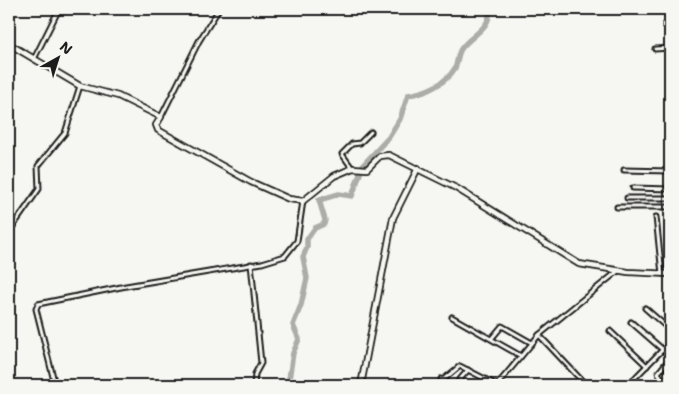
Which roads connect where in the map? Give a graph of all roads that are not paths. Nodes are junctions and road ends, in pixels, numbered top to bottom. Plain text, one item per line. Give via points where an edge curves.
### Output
1 (59, 9) edge
2 (219, 9) edge
3 (665, 25) dead end
4 (670, 25) edge
5 (9, 44) edge
6 (670, 48) edge
7 (655, 49) dead end
8 (34, 59) junction
9 (80, 86) junction
10 (161, 117) junction
11 (371, 132) dead end
12 (354, 168) junction
13 (418, 168) junction
14 (624, 170) dead end
15 (670, 171) edge
16 (633, 188) dead end
17 (670, 189) edge
18 (627, 198) dead end
19 (670, 198) edge
20 (303, 201) junction
21 (670, 207) edge
22 (617, 208) dead end
23 (656, 217) dead end
24 (9, 232) edge
25 (251, 264) junction
26 (618, 271) junction
27 (662, 274) junction
28 (670, 274) edge
29 (645, 308) dead end
30 (452, 317) dead end
31 (631, 322) dead end
32 (670, 330) edge
33 (610, 331) dead end
34 (539, 335) junction
35 (492, 338) junction
36 (532, 342) junction
37 (670, 342) edge
38 (662, 350) junction
39 (521, 356) junction
40 (670, 357) edge
41 (647, 366) junction
42 (468, 370) junction
43 (55, 385) edge
44 (254, 385) edge
45 (361, 385) edge
46 (450, 385) edge
47 (456, 385) edge
48 (497, 385) edge
49 (586, 385) edge
50 (628, 385) edge
51 (667, 385) edge

1 - 8 street
2 - 10 street
3 - 4 street
5 - 8 street
6 - 7 street
8 - 9 street
9 - 10 street via 118,96
9 - 24 street via 65,133 38,166 39,189
10 - 20 street via 156,125 158,130 251,182 289,199
11 - 12 street via 342,154
12 - 13 street via 368,168 386,155
12 - 20 street via 334,176
13 - 26 street via 466,193 578,264
13 - 45 street via 393,218
14 - 15 street
16 - 17 street
18 - 19 street
20 - 25 street via 299,235 291,251 285,256
21 - 22 street
23 - 27 street
25 - 43 street via 38,304 36,308
25 - 44 street via 261,364 254,375
26 - 27 street
26 - 34 street
27 - 28 street
29 - 32 street
30 - 35 street
31 - 38 street
33 - 41 street
34 - 36 street
34 - 49 street
35 - 36 street via 502,326
35 - 39 street
36 - 39 street
37 - 38 street
38 - 40 street
38 - 41 street
39 - 48 street
40 - 51 street via 658,372
41 - 50 street
42 - 46 street via 458,367 442,380
42 - 47 street
42 - 48 street

